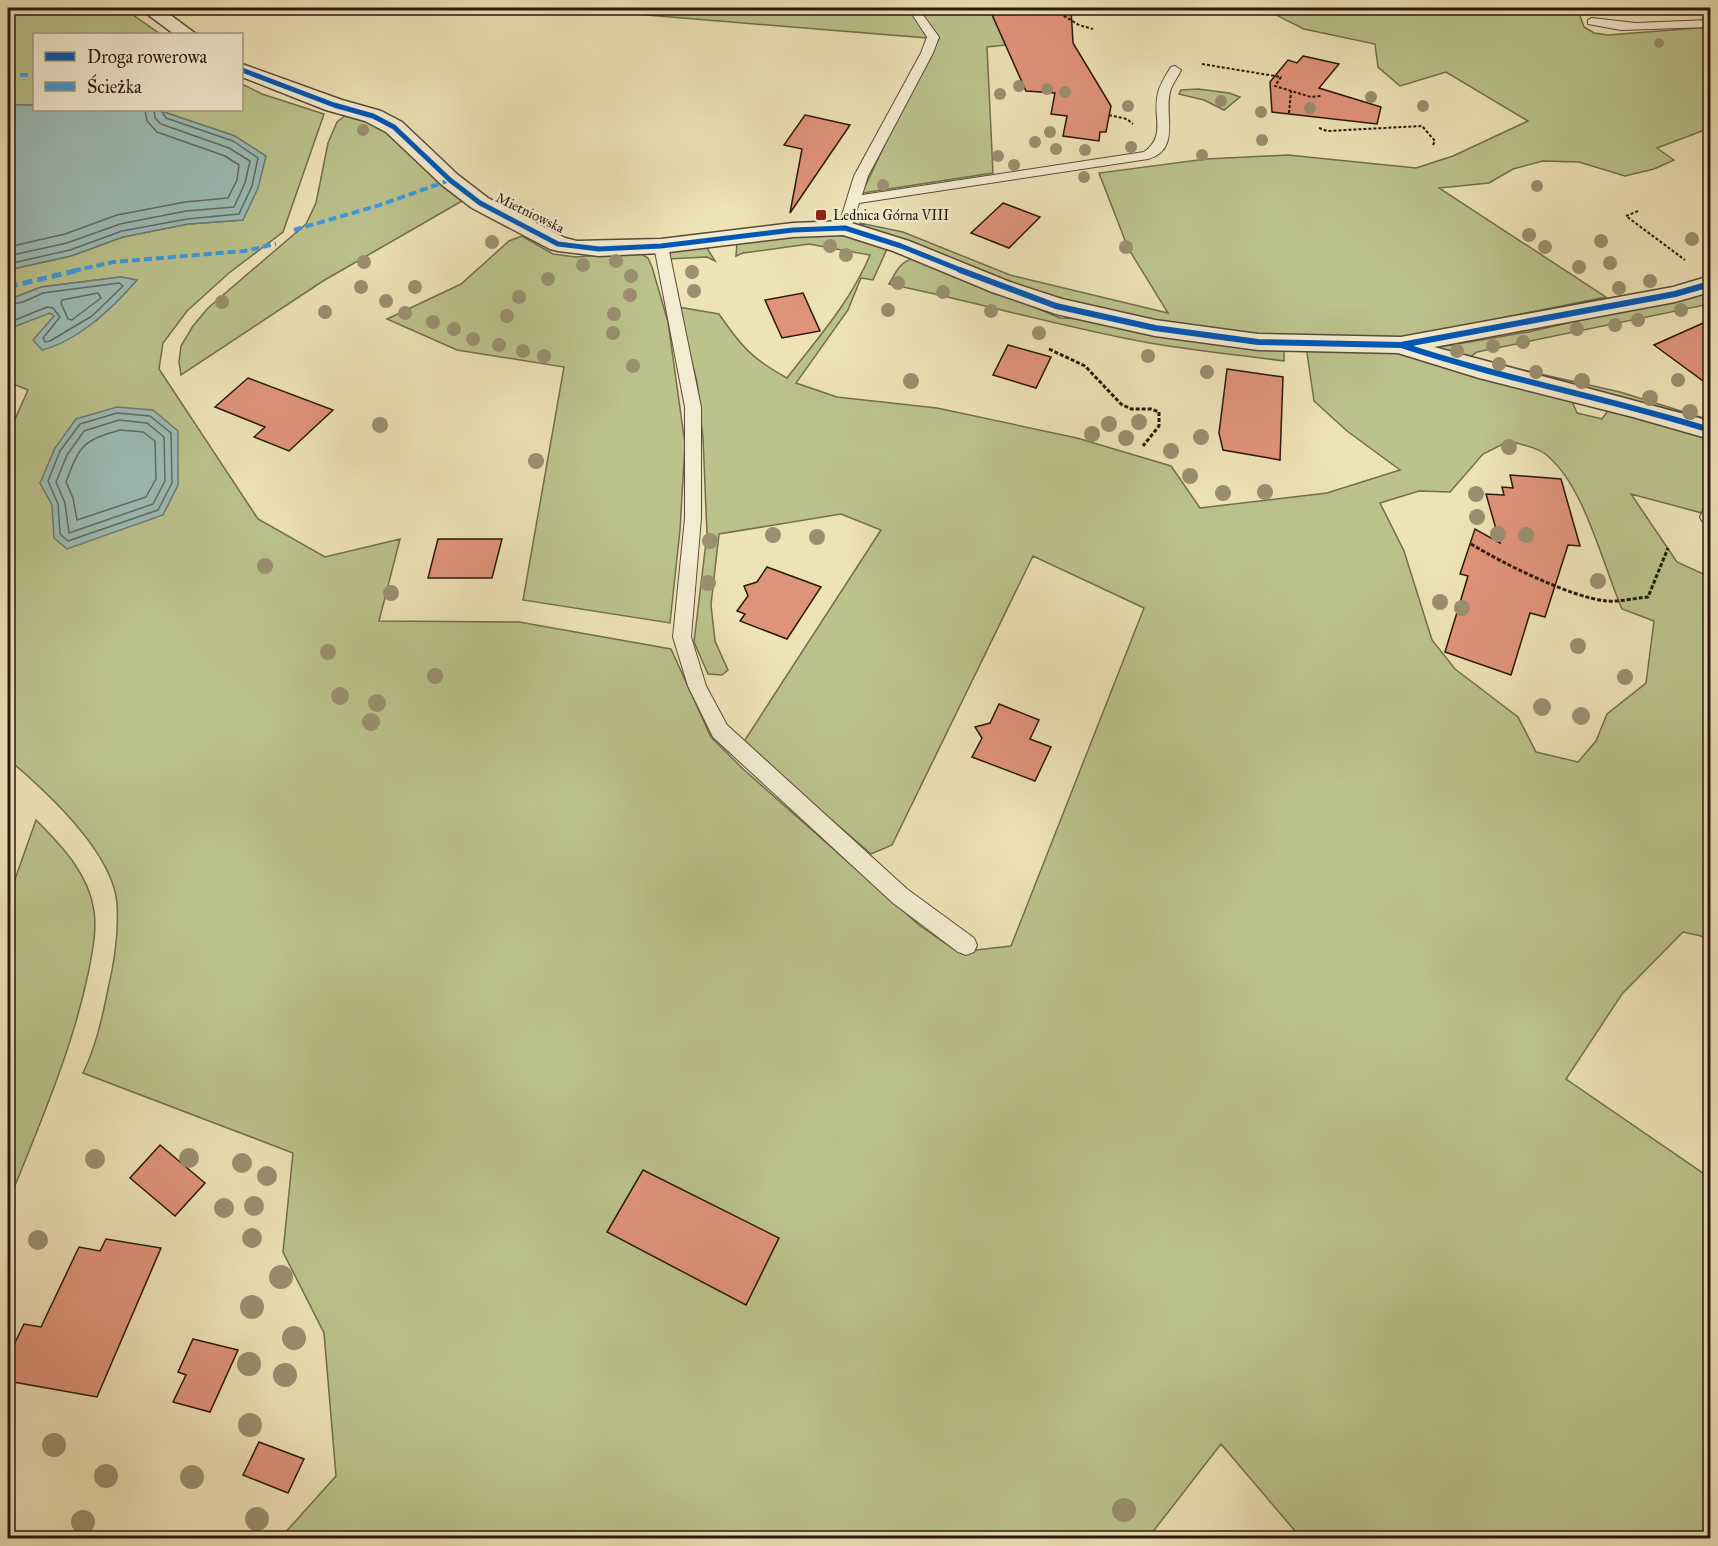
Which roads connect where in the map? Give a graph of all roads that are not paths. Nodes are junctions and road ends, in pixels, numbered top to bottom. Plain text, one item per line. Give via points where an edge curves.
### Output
1 (149, 8) edge
2 (913, 8) edge
3 (1592, 22) dead end
4 (1710, 24) edge
5 (185, 33) edge
6 (243, 70) edge
7 (1175, 70) dead end
8 (854, 200) junction
9 (845, 228) junction
10 (661, 246) junction
11 (1710, 284) edge
12 (1401, 345) junction
13 (1710, 430) edge
14 (966, 945) dead end

1 - 5 street
2 - 8 lane via 933,37 861,176
3 - 4 lane via 1627,27
6 - 10 street, Mietniowska via 394,127 480,203 558,244 599,249
7 - 8 lane via 1164,91 1164,141 1148,155
8 - 9 lane
9 - 10 street, Mietniowska via 793,230
9 - 12 street via 1026,296 1144,326 1258,342
10 - 14 lane via 693,407 693,518 682,637 706,709 720,731 900,896
11 - 12 street via 1675,294
12 - 13 street via 1455,363 1641,408

